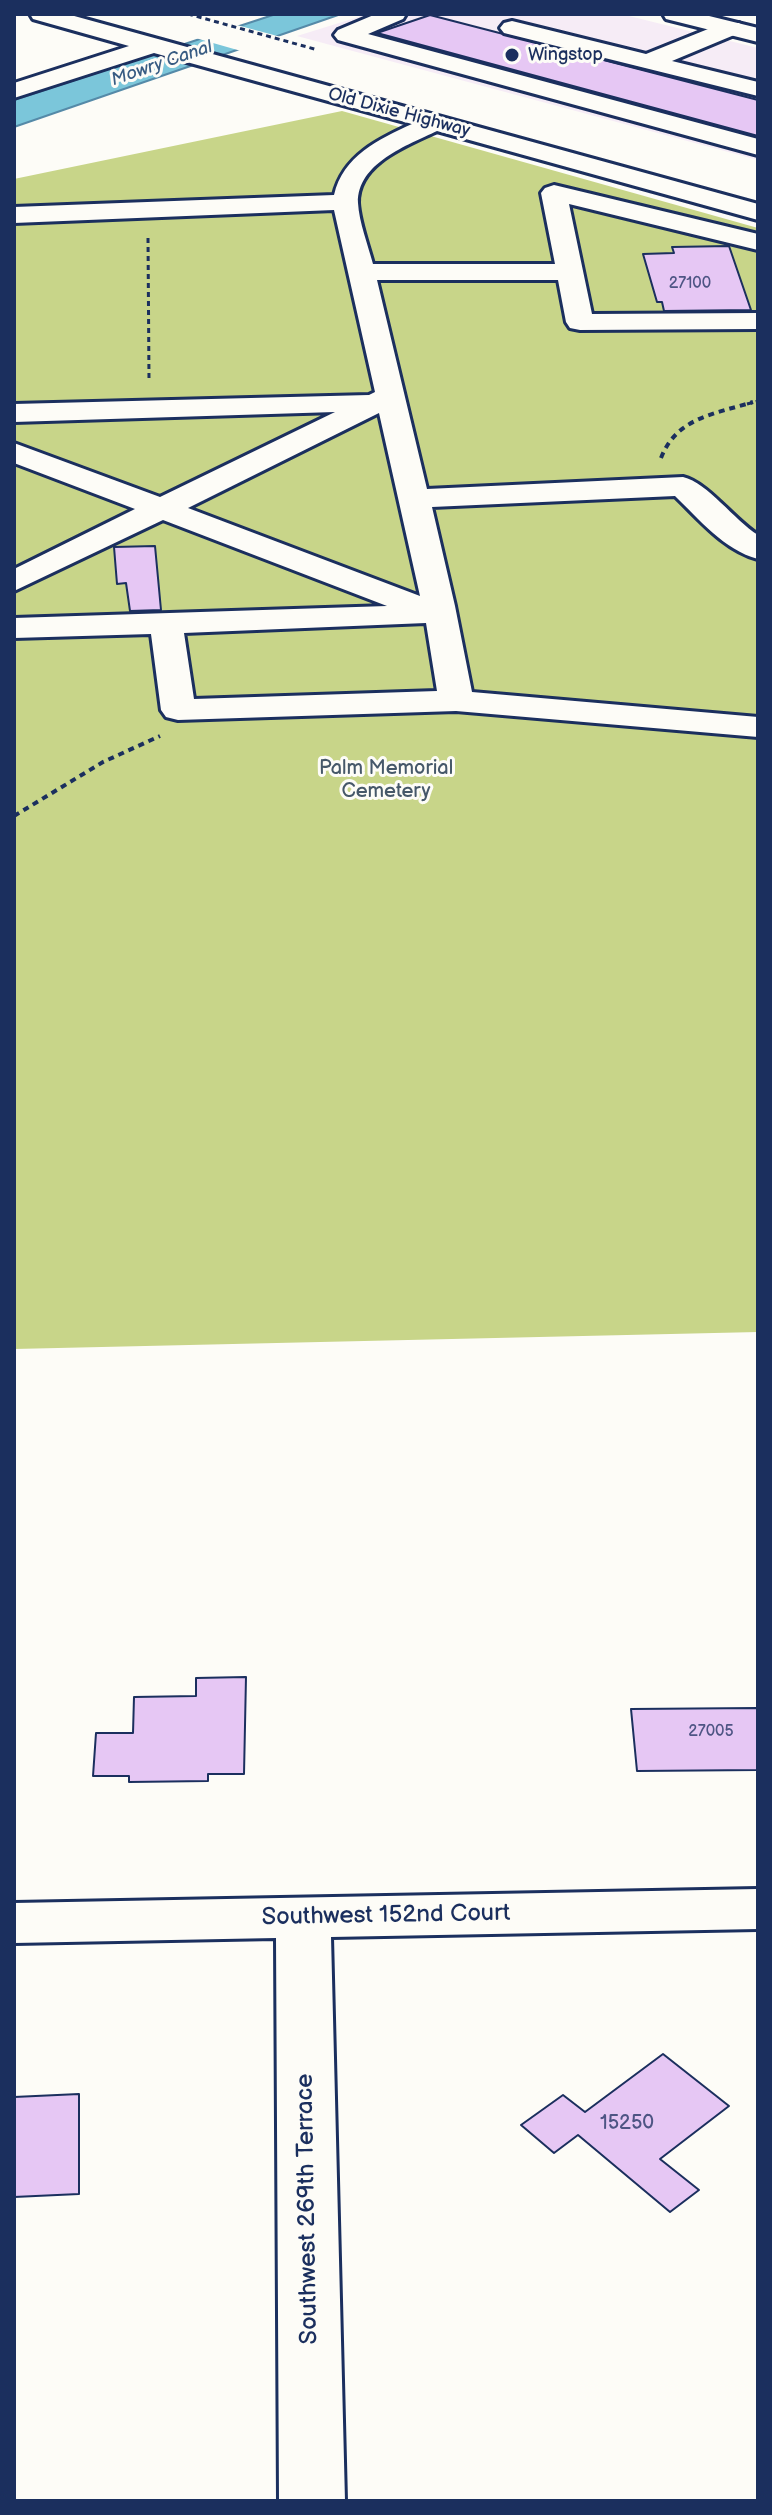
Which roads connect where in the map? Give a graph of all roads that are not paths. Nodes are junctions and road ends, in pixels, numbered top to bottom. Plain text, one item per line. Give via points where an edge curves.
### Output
1 (41, 14) edge
2 (395, 14) edge
3 (555, 14) edge
4 (674, 14) edge
5 (758, 16) edge
6 (731, 19) edge
7 (65, 21) junction
8 (758, 22) edge
9 (512, 28) junction
10 (27, 33) dead end
11 (758, 34) edge
12 (644, 35) dead end
13 (159, 46) junction
14 (687, 46) junction
15 (425, 58) junction
16 (648, 62) junction
17 (675, 68) junction
18 (758, 89) edge
19 (14, 91) edge
20 (435, 123) junction
21 (758, 147) edge
22 (345, 202) junction
23 (758, 212) edge
24 (14, 215) edge
25 (758, 242) edge
26 (572, 277) junction
27 (363, 278) junction
28 (758, 321) edge
29 (387, 400) junction
30 (14, 413) edge
31 (14, 452) edge
32 (414, 499) junction
33 (159, 508) junction
34 (758, 549) edge
35 (14, 581) edge
36 (440, 615) junction
37 (166, 624) junction
38 (14, 628) edge
39 (456, 701) junction
40 (758, 727) edge
41 (758, 1909) edge
42 (303, 1917) junction
43 (14, 1923) edge
44 (312, 2501) edge

1 - 7 main road, Old Dixie Highway
2 - 15 main road via 346,35
3 - 9 main road
4 - 6 main road
5 - 6 main road
6 - 8 main road
6 - 11 main road
6 - 14 main road
7 - 10 main road
7 - 13 main road, Old Dixie Highway
9 - 15 main road
9 - 16 main road
11 - 17 main road via 721,55
12 - 14 main road
13 - 19 main road
13 - 20 main road, Old Dixie Highway
14 - 16 main road
15 - 21 main road
16 - 17 main road
17 - 18 main road
20 - 22 main road via 384,146 351,177
20 - 23 main road, Old Dixie Highway
22 - 24 main road
22 - 27 main road
25 - 26 main road via 554,193
26 - 27 main road
26 - 28 main road via 580,322
27 - 29 main road
29 - 30 main road
29 - 32 main road
29 - 33 main road
31 - 33 main road
32 - 34 main road via 683,486 730,531
32 - 36 main road
33 - 35 main road
33 - 36 main road
36 - 37 main road
36 - 39 main road
37 - 38 main road
37 - 39 main road via 178,710
39 - 40 main road
41 - 42 main road, Southwest 152nd Court
42 - 43 main road, Southwest 152nd Court
42 - 44 main road, Southwest 269th Terrace

